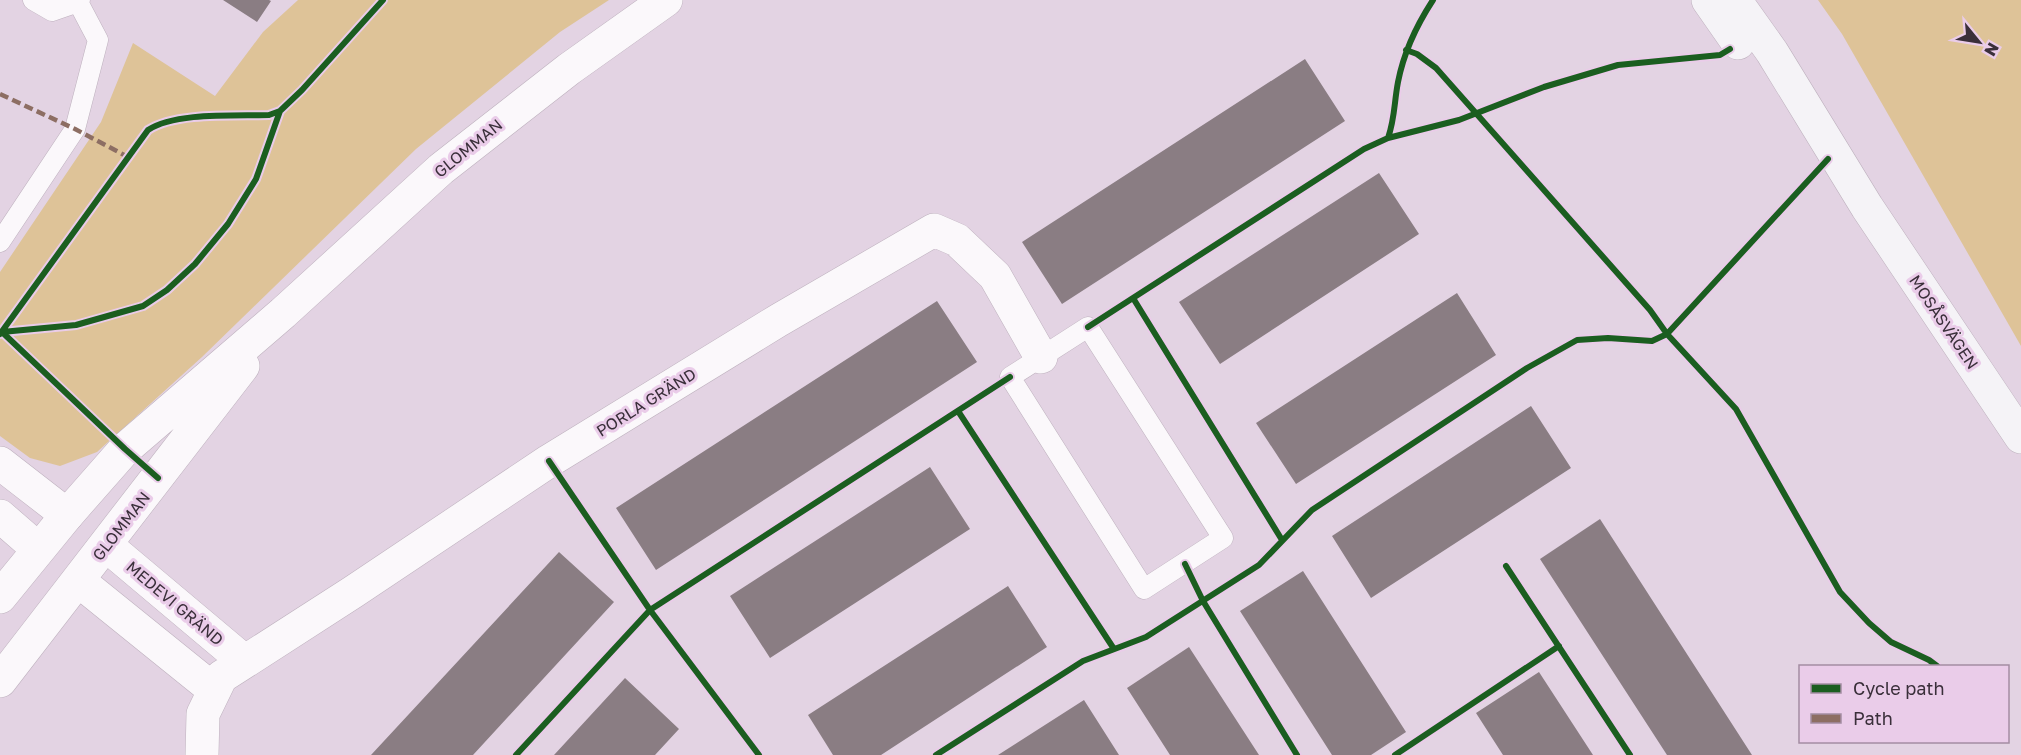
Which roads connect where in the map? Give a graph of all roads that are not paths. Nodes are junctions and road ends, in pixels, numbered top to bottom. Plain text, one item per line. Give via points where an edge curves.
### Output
1 (33, 0) edge
2 (666, 0) edge
3 (1708, 0) edge
4 (1735, 0) edge
5 (79, 1) edge
6 (1867, 207) junction
7 (0, 242) edge
8 (283, 313) junction
9 (1041, 357) junction
10 (2021, 437) edge
11 (0, 464) edge
12 (67, 515) junction
13 (0, 516) edge
14 (106, 545) junction
15 (38, 549) junction
16 (79, 581) junction
17 (0, 597) edge
18 (226, 676) junction
19 (0, 681) edge
20 (202, 755) edge

1 - 5 lane via 52,11
2 - 8 street, GLOMMAN via 441,168
3 - 6 main road, MOSÅSVÄGEN via 1753,64
4 - 6 main road, MOSÅSVÄGEN via 1772,52
5 - 7 lane via 98,40 75,129
6 - 10 main road, MOSÅSVÄGEN
8 - 12 street, GLOMMAN via 125,449
8 - 14 street, GLOMMAN
9 - 9 lane via 1010,377 1144,589 1223,538 1088,327
9 - 18 street, PORLA GRÄND via 995,276 957,240 934,230 549,461
11 - 12 street, MEDEVI GRÄND
12 - 14 street, MEDEVI GRÄND
12 - 15 street, GLOMMAN
13 - 15 street
14 - 16 street, GLOMMAN
14 - 18 street, MEDEVI GRÄND
15 - 16 street
15 - 17 street, GLOMMAN
16 - 18 street
16 - 19 street, GLOMMAN
18 - 20 street via 203,714

